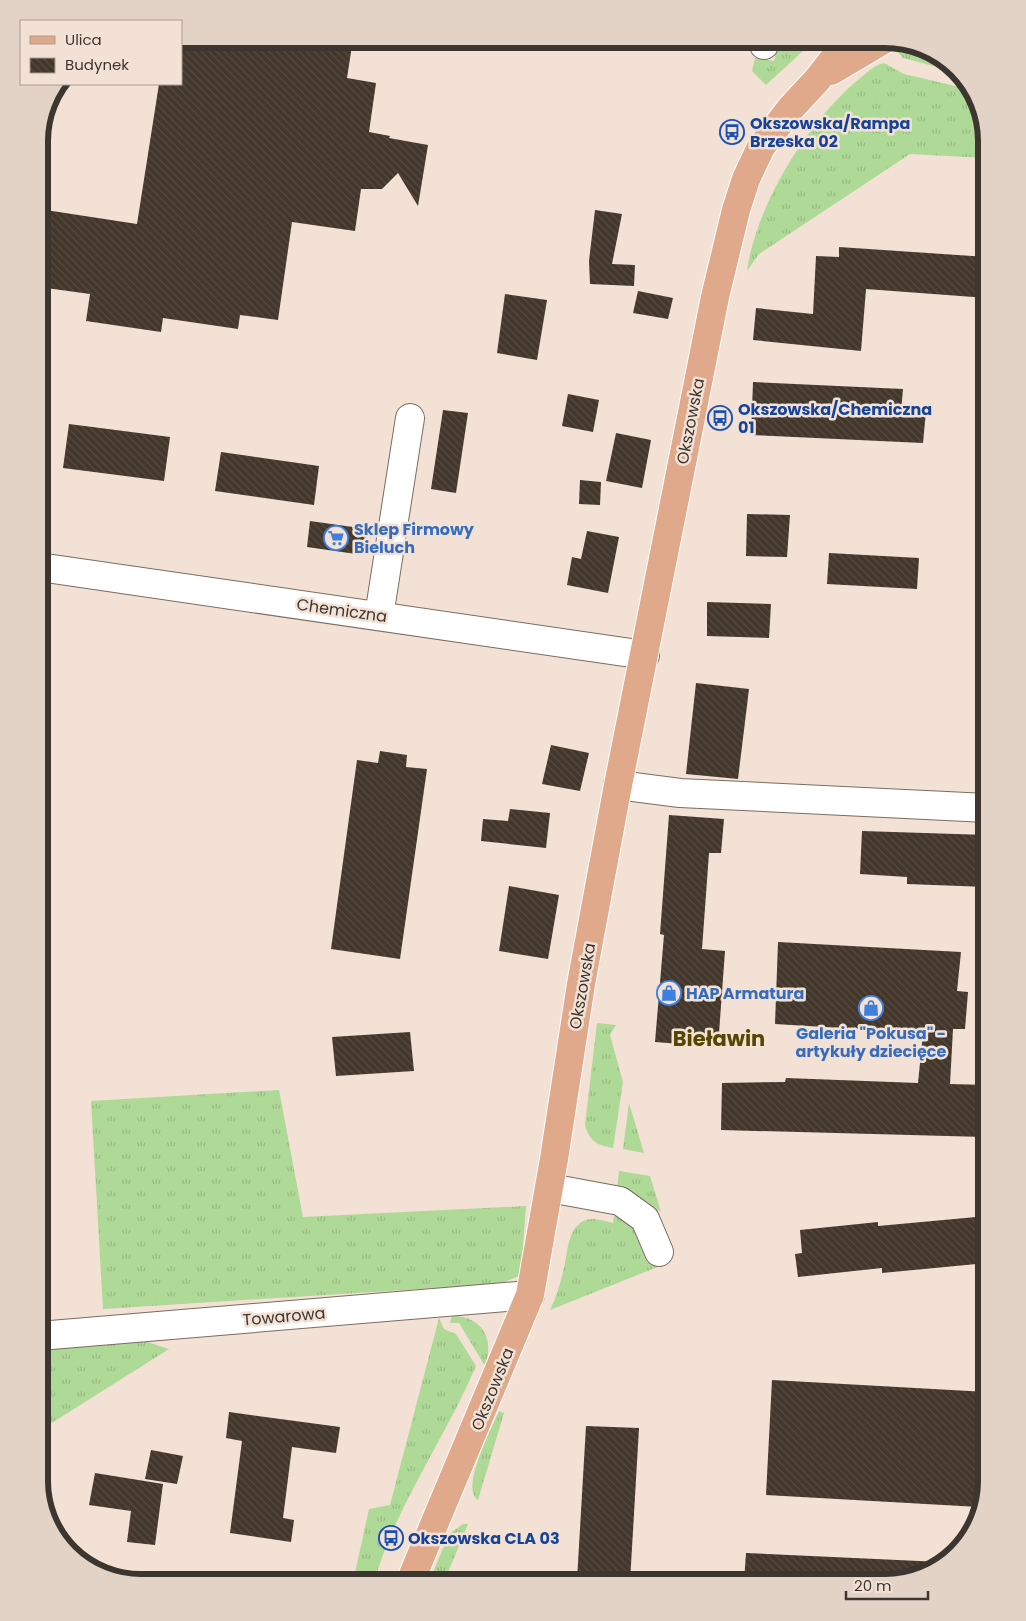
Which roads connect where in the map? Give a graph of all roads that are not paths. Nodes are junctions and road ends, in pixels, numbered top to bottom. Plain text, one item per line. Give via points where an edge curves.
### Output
1 (842, 48) edge
2 (871, 48) edge
3 (817, 80) junction
4 (410, 418) dead end
5 (48, 568) edge
6 (379, 616) junction
7 (645, 655) junction
8 (618, 785) junction
9 (978, 808) edge
10 (550, 1188) junction
11 (659, 1252) dead end
12 (530, 1295) junction
13 (48, 1335) edge
14 (414, 1573) edge

1 - 3 main road, Okszowska
2 - 3 main road, Okszowska
3 - 7 main road, Okszowska via 791,108 762,148 746,179 736,210 713,306
4 - 6 street
5 - 6 street, Chemiczna
6 - 7 street, Chemiczna
7 - 8 main road, Okszowska
8 - 9 street via 680,793
8 - 10 main road, Okszowska via 581,984
10 - 11 street via 620,1201 645,1219
10 - 12 main road, Okszowska
12 - 13 street, Towarowa
12 - 14 main road, Okszowska

